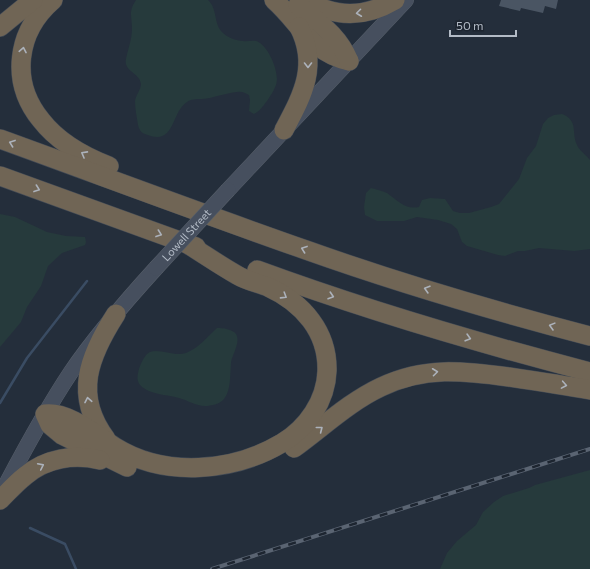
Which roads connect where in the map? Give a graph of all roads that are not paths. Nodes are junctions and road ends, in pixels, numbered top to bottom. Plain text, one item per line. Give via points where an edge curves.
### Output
1 (33, 0) edge
2 (53, 0) edge
3 (274, 0) edge
4 (292, 0) edge
5 (303, 0) edge
6 (395, 0) edge
7 (406, 0) edge
8 (0, 27) edge
9 (299, 28) junction
10 (349, 61) junction
11 (284, 130) junction
12 (0, 139) edge
13 (0, 176) edge
14 (181, 204) junction
15 (189, 245) junction
16 (116, 314) junction
17 (590, 336) edge
18 (590, 372) edge
19 (590, 390) edge
20 (45, 414) junction
21 (113, 446) junction
22 (127, 467) junction
23 (0, 496) edge
24 (0, 500) edge

1 - 8 highway
14 -> 2 highway via 120,170 76,150 52,132 35,112 26,95 22,79 22,48 36,18
3 - 9 highway
4 - 10 highway via 341,44
6 -> 5 highway via 371,11 350,14 329,11
7 - 10 main road, Lowell Street
9 - 10 highway via 322,50
9 -> 11 highway via 307,52 307,78 298,104
10 - 11 main road, Lowell Street
11 - 16 main road, Lowell Street, bridge
14 -> 12 highway
13 -> 15 highway
17 -> 14 highway via 392,279
15 -> 18 highway via 308,289 386,314
15 -> 21 highway via 238,276 284,295 307,315 318,331 326,353 327,377 321,400 308,420 292,436 240,462 201,467 171,466 144,460
16 - 20 main road, Lowell Street via 72,372
21 -> 16 highway via 97,426 90,409 87,389 96,347
22 -> 19 highway via 160,476 184,479 240,473 285,454 370,393 393,382 426,374 452,371 480,372
20 - 21 highway via 67,418
20 - 22 highway via 50,425 62,435
20 - 23 main road, Lowell Street
24 -> 22 highway via 32,471 60,459 90,458

